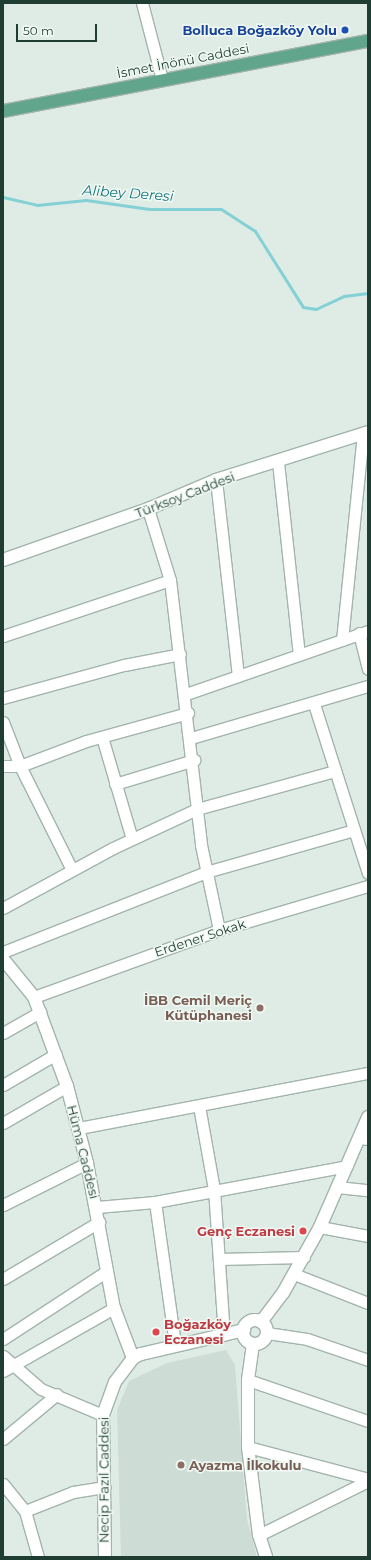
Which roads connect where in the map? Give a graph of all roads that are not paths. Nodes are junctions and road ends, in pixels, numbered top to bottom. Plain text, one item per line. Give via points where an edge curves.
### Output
1 (142, 3) edge
2 (368, 41) edge
3 (162, 79) junction
4 (3, 111) edge
5 (366, 433) edge
6 (278, 462) junction
7 (216, 480) junction
8 (148, 509) junction
9 (3, 560) edge
10 (170, 580) junction
11 (364, 632) edge
12 (3, 636) edge
13 (342, 640) junction
14 (180, 654) junction
15 (299, 655) junction
16 (368, 669) edge
17 (238, 676) junction
18 (368, 686) edge
19 (186, 694) junction
20 (3, 698) edge
21 (314, 704) junction
22 (188, 714) junction
23 (3, 722) edge
24 (102, 737) junction
25 (191, 738) junction
26 (194, 760) junction
27 (3, 766) edge
28 (20, 766) junction
29 (335, 771) junction
30 (115, 784) junction
31 (197, 809) junction
32 (354, 830) junction
33 (132, 839) junction
34 (72, 870) junction
35 (206, 872) junction
36 (368, 873) edge
37 (368, 886) edge
38 (3, 908) edge
39 (219, 930) junction
40 (3, 952) edge
41 (6, 966) edge
42 (34, 997) junction
43 (40, 1012) junction
44 (3, 1033) edge
45 (56, 1054) junction
46 (368, 1073) edge
47 (3, 1085) edge
48 (67, 1086) junction
49 (199, 1106) junction
50 (368, 1117) edge
51 (3, 1122) edge
52 (79, 1128) junction
53 (364, 1138) edge
54 (87, 1163) junction
55 (347, 1166) junction
56 (337, 1187) junction
57 (214, 1189) junction
58 (368, 1190) edge
59 (155, 1202) junction
60 (3, 1205) edge
61 (97, 1207) junction
62 (99, 1222) junction
63 (320, 1227) junction
64 (368, 1236) edge
65 (304, 1256) junction
66 (219, 1259) junction
67 (107, 1272) junction
68 (294, 1274) junction
69 (3, 1280) edge
70 (368, 1303) edge
71 (114, 1308) junction
72 (264, 1327) junction
73 (244, 1330) junction
74 (224, 1335) junction
75 (3, 1339) edge
76 (253, 1344) junction
77 (175, 1345) junction
78 (3, 1356) edge
79 (132, 1358) junction
80 (368, 1360) edge
81 (12, 1364) junction
82 (3, 1371) edge
83 (248, 1380) junction
84 (57, 1394) junction
85 (103, 1415) junction
86 (368, 1421) edge
87 (3, 1439) edge
88 (248, 1447) junction
89 (368, 1480) edge
90 (3, 1484) edge
91 (105, 1487) junction
92 (26, 1511) junction
93 (259, 1535) junction
94 (38, 1557) edge
95 (105, 1557) edge
96 (266, 1557) edge

1 - 3 street
2 - 3 main road, İsmet İnönü Caddesi
3 - 4 main road, İsmet İnönü Caddesi
5 - 6 main road, Türksoy Caddesi
5 - 13 street
6 - 7 main road, Türksoy Caddesi
6 - 15 street
7 - 8 main road, Türksoy Caddesi
7 - 17 street
8 - 9 main road, Türksoy Caddesi
8 - 10 street
10 - 12 street
10 - 14 street
11 - 13 street
11 - 16 street
13 - 15 street
14 - 19 street
14 - 20 street via 124,665
15 - 17 street
17 - 19 street
18 - 21 street
19 - 22 street
21 - 25 street
21 - 29 street
22 - 24 street
22 - 25 street
23 - 28 street
24 - 28 street
24 - 30 street
25 - 26 street
26 - 30 street
26 - 31 street
27 - 28 street
28 - 34 street
29 - 31 street
29 - 32 street
30 - 33 street
31 - 33 street
31 - 35 street
32 - 35 street
32 - 36 street
33 - 34 street
34 - 38 street
35 - 39 street
35 - 40 street
37 - 39 street, Erdener Sokak
39 - 42 street, Erdener Sokak
41 - 42 main road, Hüma Caddesi
42 - 43 main road, Hüma Caddesi
43 - 44 street
43 - 45 main road, Hüma Caddesi
45 - 47 street
45 - 48 main road, Hüma Caddesi
46 - 49 street
48 - 51 street
48 - 52 main road, Hüma Caddesi
49 - 52 street
49 - 57 street
50 - 53 main road
52 - 54 main road, Hüma Caddesi
53 - 55 main road
54 - 60 street
54 - 61 main road, Hüma Caddesi
55 - 56 main road
55 - 57 street via 279,1181
56 - 58 street
56 - 63 main road
57 - 59 street
57 - 66 street
59 - 61 street
59 - 77 street
61 - 62 main road, Hüma Caddesi
62 - 67 main road, Hüma Caddesi
62 - 69 street
63 - 64 street
63 - 65 main road
65 - 66 street
65 - 68 main road
66 - 74 street
67 - 71 main road, Hüma Caddesi
67 - 75 street
68 - 70 street
68 - 72 main road
71 - 79 main road, Hüma Caddesi
71 - 81 street
72 - 73 main road via 250,1321
72 - 76 main road via 261,1342
72 - 80 street
73 - 74 main road
73 - 76 main road via 244,1337
74 - 77 main road
76 - 83 main road
77 - 79 main road
78 - 81 street
79 - 85 main road, Necip Fazıl Caddesi via 108,1393
81 - 82 street
81 - 84 street via 41,1389
83 - 86 street
83 - 88 main road
84 - 85 street
84 - 87 street
85 - 91 main road, Necip Fazıl Caddesi
88 - 89 street
88 - 93 main road
89 - 93 street
90 - 92 street
91 - 92 street via 73,1492
91 - 95 main road, Necip Fazıl Caddesi
92 - 94 street
93 - 96 main road

